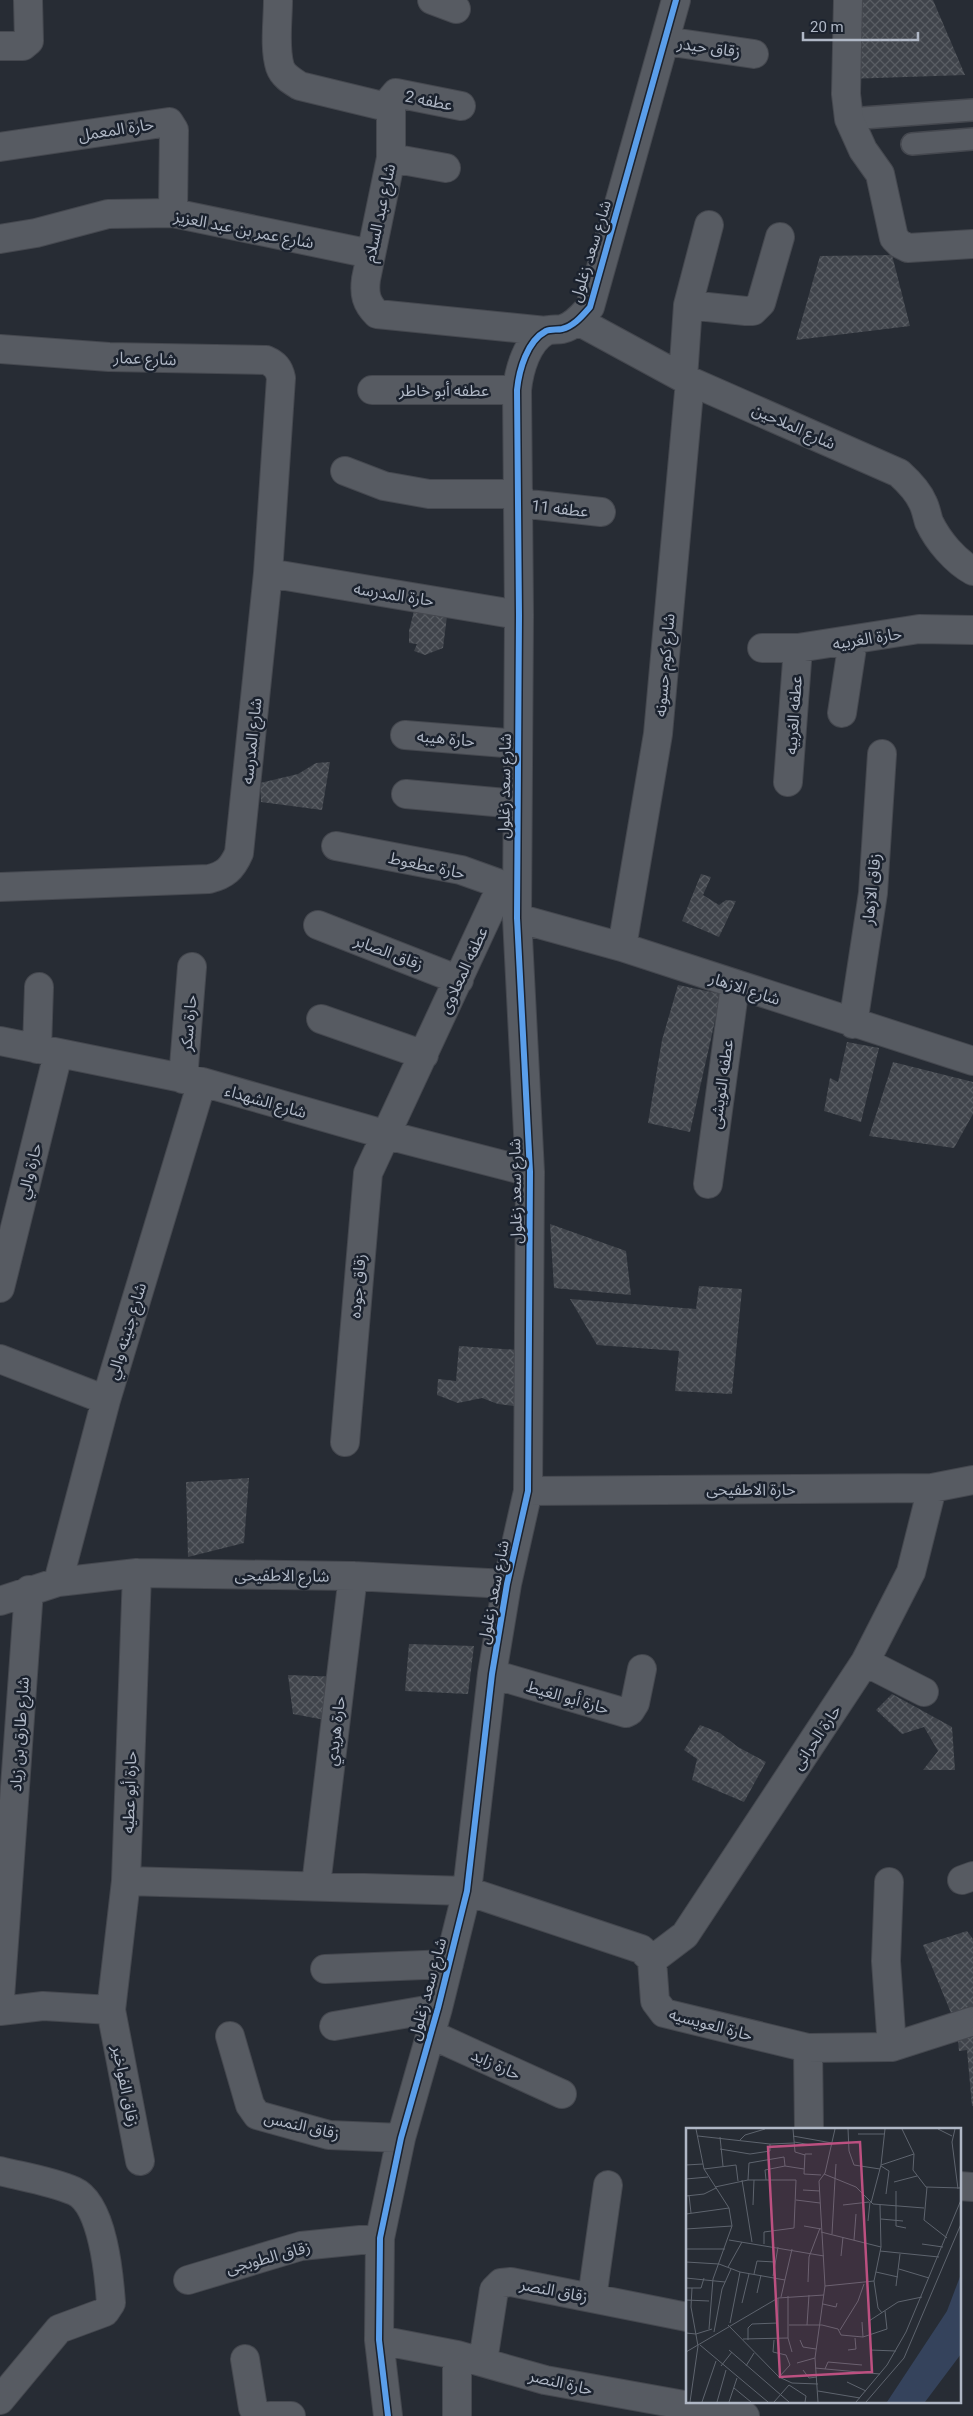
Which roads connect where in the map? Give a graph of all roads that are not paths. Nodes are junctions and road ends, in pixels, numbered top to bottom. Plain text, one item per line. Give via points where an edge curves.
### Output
1 (28, 0) edge
2 (278, 0) edge
3 (676, 0) edge
4 (848, 0) edge
5 (665, 41) junction
6 (0, 46) edge
7 (754, 54) dead end
8 (394, 101) junction
9 (461, 106) dead end
10 (973, 110) edge
11 (849, 119) junction
12 (973, 139) edge
13 (912, 144) dead end
14 (0, 147) edge
15 (391, 158) junction
16 (446, 168) dead end
17 (173, 213) junction
18 (709, 225) dead end
19 (780, 237) dead end
20 (0, 239) edge
21 (973, 244) edge
22 (371, 254) junction
23 (688, 305) junction
24 (578, 321) junction
25 (546, 331) junction
26 (0, 349) edge
27 (281, 378) joint
28 (686, 379) junction
29 (372, 390) dead end
30 (517, 390) junction
31 (345, 471) dead end
32 (519, 499) junction
33 (601, 512) dead end
34 (973, 571) edge
35 (268, 573) junction
36 (519, 614) junction
37 (973, 630) edge
38 (853, 641) junction
39 (762, 648) dead end
40 (798, 648) junction
41 (842, 713) dead end
42 (404, 735) dead end
43 (518, 744) junction
44 (882, 754) dead end
45 (788, 782) dead end
46 (406, 794) dead end
47 (517, 804) junction
48 (336, 846) dead end
49 (0, 887) edge
50 (509, 887) junction
51 (517, 918) junction
52 (318, 925) dead end
53 (622, 947) junction
54 (192, 967) dead end
55 (459, 980) junction
56 (735, 985) junction
57 (39, 987) dead end
58 (321, 1019) dead end
59 (853, 1024) junction
60 (0, 1041) edge
61 (48, 1052) junction
62 (424, 1055) junction
63 (973, 1061) edge
64 (192, 1080) junction
65 (387, 1135) junction
66 (530, 1172) junction
67 (708, 1184) dead end
68 (9, 1214) edge
69 (0, 1288) edge
70 (0, 1359) edge
71 (106, 1400) junction
72 (345, 1442) dead end
73 (973, 1480) edge
74 (932, 1488) junction
75 (528, 1491) junction
76 (137, 1572) junction
77 (353, 1576) junction
78 (58, 1582) junction
79 (507, 1584) junction
80 (30, 1590) junction
81 (0, 1601) edge
82 (865, 1662) junction
83 (642, 1669) dead end
84 (492, 1674) junction
85 (924, 1692) dead end
86 (5, 1854) edge
87 (126, 1881) junction
88 (889, 1882) dead end
89 (316, 1885) junction
90 (467, 1891) junction
91 (652, 1960) junction
92 (448, 1964) junction
93 (325, 1969) dead end
94 (0, 1998) edge
95 (438, 2008) junction
96 (111, 2010) junction
97 (0, 2011) edge
98 (973, 2021) edge
99 (334, 2026) dead end
100 (430, 2034) junction
101 (230, 2036) dead end
102 (892, 2046) junction
103 (808, 2048) junction
104 (562, 2094) dead end
105 (809, 2128) edge
106 (400, 2138) junction
107 (140, 2161) dead end
108 (0, 2171) edge
109 (608, 2185) dead end
110 (960, 2186) edge
111 (973, 2187) edge
112 (380, 2238) junction
113 (188, 2280) dead end
114 (592, 2298) junction
115 (686, 2317) edge
116 (379, 2340) junction
117 (470, 2358) junction
118 (245, 2359) dead end
119 (0, 2400) edge
120 (261, 2416) edge
121 (270, 2416) edge
122 (290, 2416) edge
123 (388, 2416) edge
124 (457, 2416) edge
125 (745, 2416) edge

1 - 6 street via 29,41 23,46
2 - 8 street via 278,56 280,69 288,79 300,86
3 - 5 street, شارع سعد زغلول
4 - 11 street via 846,94
5 - 7 street, زقاق حيدر
5 - 24 street, شارع سعد زغلول via 590,307
8 - 9 street, عطفه 2
8 - 15 street, شارع عبد السلام
10 - 11 lane
11 - 21 street via 863,150 880,174 894,238 908,248
12 - 13 lane
14 - 17 street, حارة المعمل via 169,122 174,130
15 - 16 street
15 - 22 street, شارع عبد السلام
17 - 20 street, شارع عمر بن عبد العزيز via 108,214
17 - 22 street, شارع عمر بن عبد العزيز
18 - 23 street, شارع كوم حسونه
19 - 23 street via 758,308 746,311
22 - 25 street, شارع عبد السلام via 364,292 368,304 377,314
23 - 28 street, شارع كوم حسونه
24 - 25 street, شارع سعد زغلول via 563,329
24 - 28 street, شارع الملاحين
25 - 30 street, شارع سعد زغلول via 530,348 519,367
26 - 27 street, شارع عمار via 108,357 266,360 274,363
27 - 35 street, شارع المدرسه
28 - 34 street, شارع الملاحين via 899,473 913,486 939,539
28 - 53 street, شارع كوم حسونه via 658,734
29 - 30 street, عطفه أبو خاطر
30 - 32 street, شارع سعد زغلول
31 - 32 street, عطفه 11 via 384,486 429,494
32 - 33 street, عطفه 11
32 - 36 street, شارع سعد زغلول
35 - 36 street, حارة المدرسه
35 - 49 street, شارع المدرسه via 239,854 234,866 223,876 209,879
36 - 43 street, شارع سعد زغلول
37 - 38 street, حارة الغربيه via 919,629
38 - 40 street, حارة الغربيه
38 - 41 street
39 - 40 street, حارة الغربيه
40 - 45 street, عطفه الغربيه
42 - 43 street, حارة هيبه
43 - 47 street, شارع سعد زغلول
44 - 59 street, زقاق الازهار via 873,893
46 - 47 street
47 - 50 street, شارع سعد زغلول
48 - 50 street, حارة عطعوط via 461,870
50 - 51 street, شارع سعد زغلول
50 - 55 street, عطفه المعلاوى
51 - 53 street, شارع الازهار
51 - 66 street, شارع سعد زغلول
52 - 55 street, زقاق الصابر
53 - 56 street, شارع الازهار
54 - 64 street, حارة سكر
55 - 62 street, عطفه المعلاوى
56 - 59 street, شارع الازهار
56 - 67 street, عطفه النويشى
57 - 61 street, حارة والي
58 - 62 street
59 - 63 street, شارع الازهار
60 - 61 street, شارع الشهداء
61 - 64 street, شارع الشهداء
61 - 68 street, حارة والي
62 - 65 street, عطفه المعلاوى
64 - 65 street, شارع الشهداء
64 - 71 street, شارع جنينه والي
65 - 66 street, شارع الشهداء
65 - 72 street, زقاق جوده via 368,1173 364,1194
66 - 75 street, شارع سعد زغلول
68 - 69 street, حارة والي
70 - 71 street
71 - 78 street, شارع جنينه والي
73 - 74 street, حارة الاطفيحى
74 - 75 street, حارة الاطفيحى
74 - 82 street, حارة الحرانى via 911,1572
75 - 79 street, شارع سعد زغلول
76 - 77 street, شارع الاطفيحى
76 - 78 street, شارع الاطفيحى
76 - 87 street, حارة أبو عطيه
77 - 79 street, شارع الاطفيحى
77 - 89 street, حارة هريدي
78 - 80 street, شارع الاطفيحى
79 - 84 street, شارع سعد زغلول
80 - 81 street, شارع الاطفيحى
80 - 86 street, شارع طارق بن زياد
82 - 85 street
82 - 91 street, حارة الحرانى via 685,1935
83 - 84 street, حارة أبو الغيط via 630,1712
84 - 90 street, شارع سعد زغلول
86 - 94 street, شارع طارق بن زياد
87 - 89 street
87 - 96 street, حارة أبو عطيه
88 - 102 street via 886,1961
89 - 90 street
90 - 91 street via 641,1949
90 - 92 street, شارع سعد زغلول
91 - 103 street, حارة العويسيه via 655,2001 664,2014
92 - 93 street
92 - 95 street, شارع سعد زغلول
95 - 99 street
95 - 100 street, شارع سعد زغلول
96 - 97 street via 43,2006
96 - 107 street, زقاق الفواخير
98 - 102 street, حارة العويسيه
100 - 104 street, حارة زايد
100 - 106 street, شارع سعد زغلول
101 - 106 street, زقاق النمس via 250,2106 257,2115 329,2135
102 - 103 street, حارة العويسيه
103 - 105 street
106 - 112 street, شارع سعد زغلول
108 - 119 street via 75,2192 86,2201 100,2225 111,2303 104,2312 59,2329
109 - 114 street
110 - 111 street
112 - 113 street, زقاق الطوبجى via 302,2246
112 - 116 street, شارع سعد زغلول
114 - 115 street, زقاق النصر
114 - 117 street, زقاق النصر via 511,2282 501,2284 494,2290
116 - 117 street, حارة النصر
116 - 123 street, شارع سعد زغلول
117 - 124 street, زقاق النصر
117 - 125 street, حارة النصر via 545,2380
118 - 120 street via 254,2408
121 - 122 street

